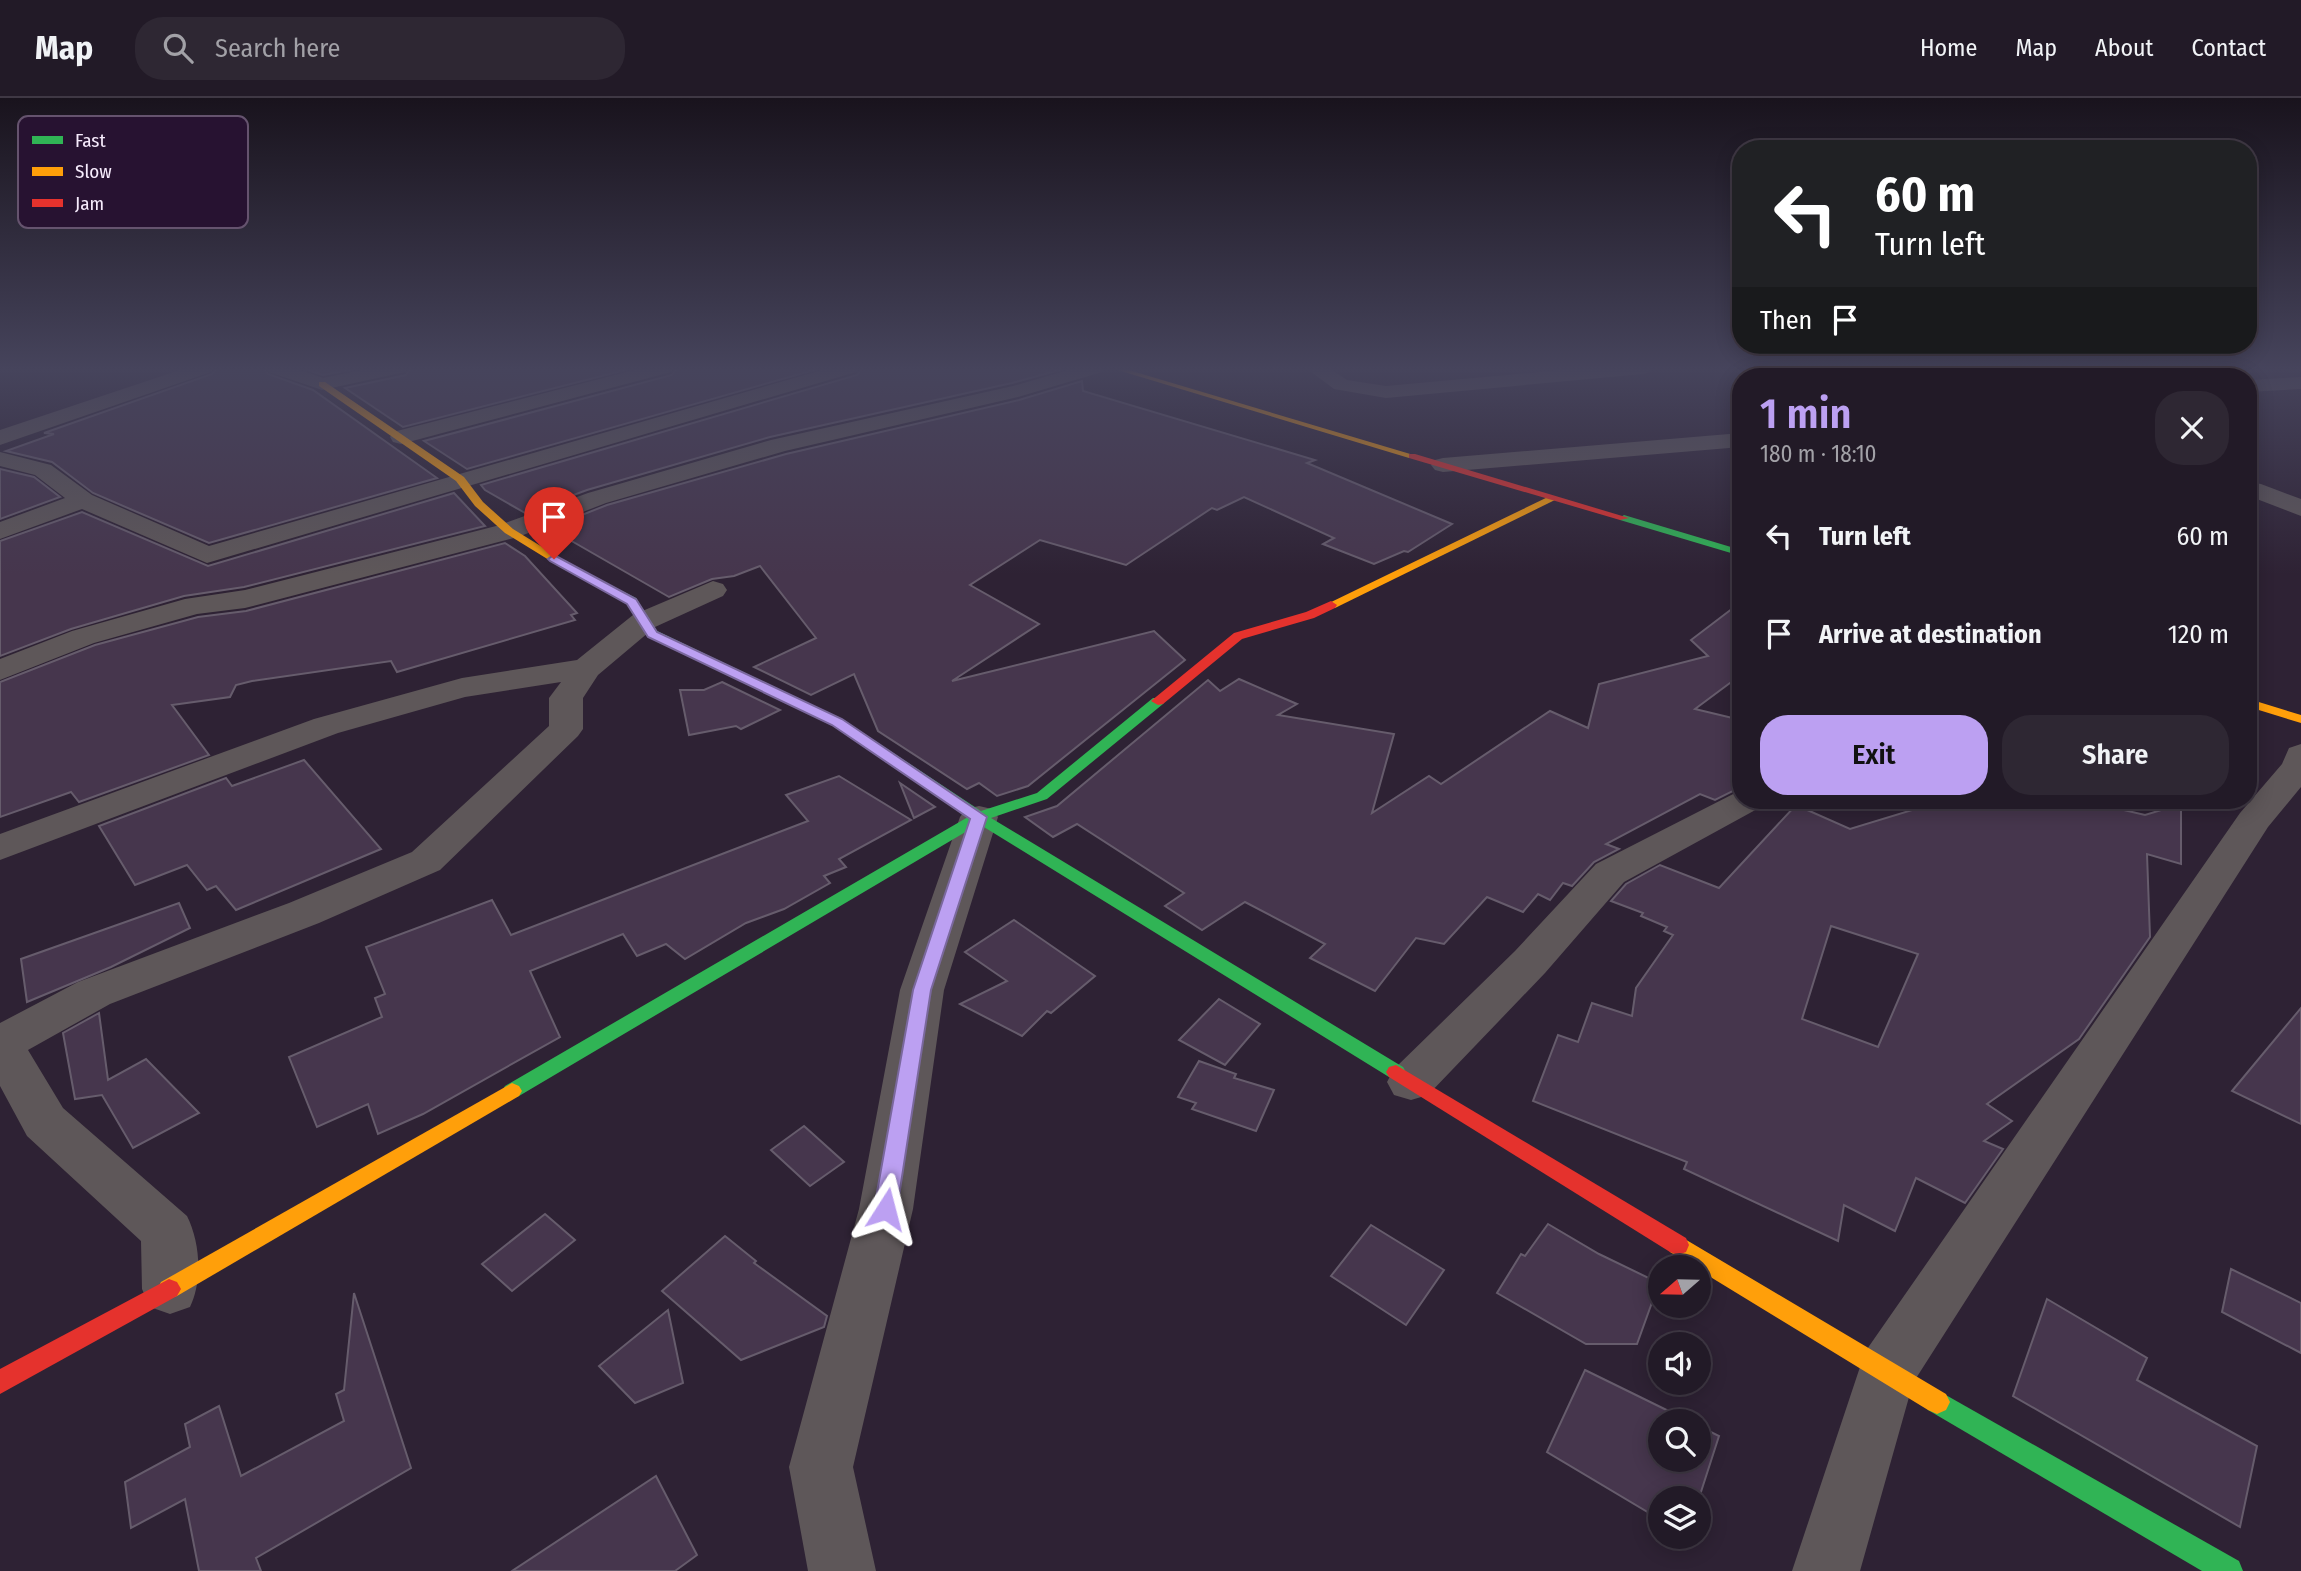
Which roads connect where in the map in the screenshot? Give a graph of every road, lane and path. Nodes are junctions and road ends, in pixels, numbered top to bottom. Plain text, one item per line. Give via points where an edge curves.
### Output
1 (401, 437) edge
2 (608, 437) edge
3 (816, 437) edge
4 (1347, 437) edge
5 (1732, 441) edge
6 (0, 459) edge
7 (1443, 465) junction
8 (460, 479) junction
9 (2257, 491) edge
10 (1554, 498) junction
11 (83, 500) junction
12 (2301, 508) edge
13 (0, 531) edge
14 (509, 531) junction
15 (1732, 550) edge
16 (713, 590) dead end
17 (644, 621) junction
18 (587, 668) junction
19 (0, 670) edge
20 (2257, 705) edge
21 (2301, 719) edge
22 (2301, 755) edge
23 (1732, 808) edge
24 (979, 817) junction
25 (0, 848) edge
26 (0, 1043) edge
27 (1411, 1082) junction
28 (170, 1289) junction
29 (1886, 1372) junction
30 (0, 1382) edge
31 (842, 1571) edge
32 (1826, 1571) edge
33 (2229, 1571) edge

1 - 8 street
2 - 8 street
3 - 14 street via 597,498
4 - 7 street
5 - 7 street
6 - 11 street via 43,470
7 - 10 street
8 - 11 street via 207,555
8 - 14 street
9 - 12 street
10 - 15 street
10 - 24 street via 1310,615 1238,636 1042,796
11 - 13 street
14 - 17 street via 632,601
14 - 19 street via 245,599 195,605 83,637
16 - 17 street
17 - 18 street
17 - 24 street via 652,634 837,722
18 - 25 street via 463,688 326,726
18 - 26 street via 566,698 566,729 426,862 94,993
20 - 21 street
22 - 29 street via 2299,766 2253,821
23 - 27 street via 1610,873
24 - 27 street
24 - 28 street
24 - 31 street via 922,990 886,1209 821,1467
26 - 28 street via 46,1122 168,1232
27 - 29 street
28 - 30 street
29 - 32 street
29 - 33 street

